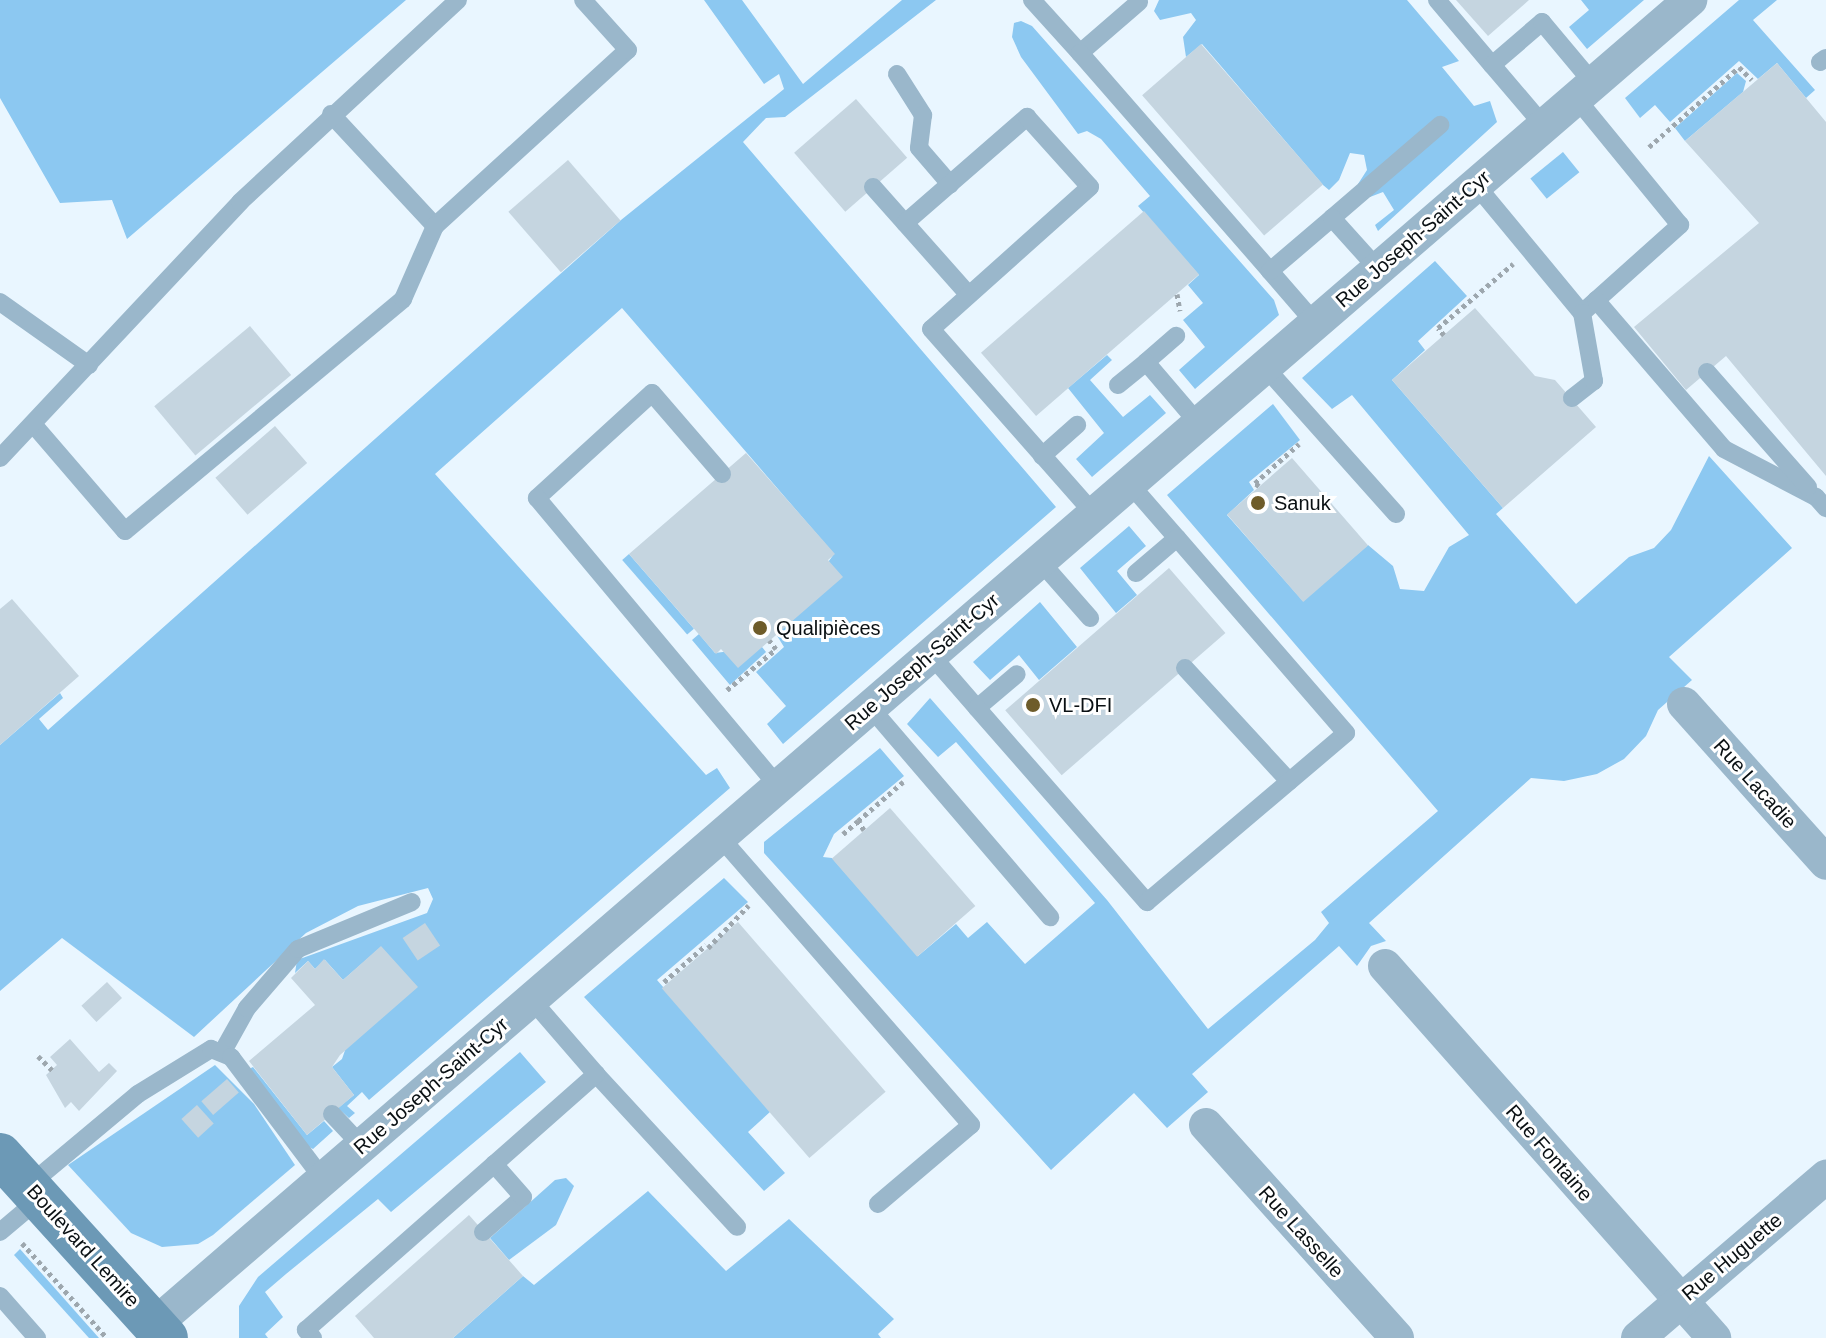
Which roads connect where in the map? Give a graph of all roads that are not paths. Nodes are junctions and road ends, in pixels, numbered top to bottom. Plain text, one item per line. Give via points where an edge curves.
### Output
1 (458, 0) edge
2 (583, 0) edge
3 (1032, 0) edge
4 (1437, 0) edge
5 (1690, 0) edge
6 (1139, 2) dead end
7 (1080, 53) junction
8 (1492, 65) junction
9 (897, 74) dead end
10 (1585, 91) junction
11 (331, 114) junction
12 (1440, 125) dead end
13 (1544, 126) junction
14 (950, 184) junction
15 (1476, 185) junction
16 (873, 187) dead end
17 (1332, 218) junction
18 (905, 223) junction
19 (435, 226) junction
20 (1378, 269) junction
21 (1270, 271) junction
22 (969, 295) junction
23 (0, 302) edge
24 (1589, 306) junction
25 (1315, 323) junction
26 (1176, 336) dead end
27 (1146, 362) junction
28 (89, 365) junction
29 (1265, 367) junction
30 (1707, 372) dead end
31 (1118, 385) dead end
32 (1572, 398) dead end
33 (33, 424) junction
34 (1199, 424) junction
35 (1077, 425) dead end
36 (1042, 456) junction
37 (0, 457) edge
38 (722, 474) dead end
39 (1129, 483) junction
40 (1821, 502) edge
41 (1094, 514) junction
42 (1396, 514) dead end
43 (1177, 538) junction
44 (1040, 561) junction
45 (1136, 573) dead end
46 (1090, 618) dead end
47 (931, 655) junction
48 (1185, 668) dead end
49 (1017, 674) dead end
50 (1684, 704) dead end
51 (870, 707) junction
52 (977, 708) junction
53 (1289, 781) junction
54 (778, 786) junction
55 (720, 837) junction
56 (1826, 863) edge
57 (412, 902) dead end
58 (1050, 917) dead end
59 (1385, 966) dead end
60 (531, 999) junction
61 (223, 1051) junction
62 (596, 1074) junction
63 (332, 1114) dead end
64 (1206, 1125) dead end
65 (361, 1145) junction
66 (494, 1164) junction
67 (1826, 1177) edge
68 (323, 1179) junction
69 (23, 1180) edge
70 (878, 1204) dead end
71 (737, 1227) dead end
72 (0, 1232) edge
73 (483, 1232) dead end
74 (0, 1296) edge
75 (1680, 1301) junction
76 (160, 1331) edge
77 (37, 1338) edge
78 (313, 1338) edge
79 (1397, 1338) edge
80 (1638, 1338) edge
81 (1714, 1338) edge

1 - 11 lane
2 - 19 lane via 628,50
3 - 7 lane
4 - 8 lane
5 - 10 street, Rue Joseph-Saint-Cyr
6 - 7 lane
7 - 21 lane
8 - 10 lane via 1542,22
8 - 13 lane
9 - 14 lane via 923,115 919,148
10 - 13 street, Rue Joseph-Saint-Cyr
10 - 24 lane via 1630,163 1680,225
11 - 19 lane
11 - 28 lane
12 - 17 lane
13 - 15 street, Rue Joseph-Saint-Cyr
14 - 18 lane
14 - 22 lane via 1027,117 1090,187
15 - 20 street, Rue Joseph-Saint-Cyr
15 - 24 lane via 1530,250
16 - 18 lane
17 - 20 lane
17 - 21 lane
18 - 22 lane
19 - 33 lane via 403,299 125,531
20 - 25 street, Rue Joseph-Saint-Cyr
21 - 25 lane
22 - 36 lane via 931,329
23 - 28 lane
24 - 32 lane via 1594,381
24 - 40 lane via 1724,449
25 - 29 street, Rue Joseph-Saint-Cyr
26 - 27 lane
27 - 31 lane
27 - 34 lane
28 - 33 lane
29 - 34 street, Rue Joseph-Saint-Cyr
29 - 42 lane
30 - 40 lane
33 - 37 lane
34 - 39 street, Rue Joseph-Saint-Cyr
35 - 36 lane
36 - 41 lane
38 - 54 lane via 652,393 537,498
39 - 41 street, Rue Joseph-Saint-Cyr
39 - 43 lane
41 - 44 street, Rue Joseph-Saint-Cyr
43 - 45 lane
43 - 53 lane via 1346,733
44 - 46 lane
44 - 47 street, Rue Joseph-Saint-Cyr
47 - 51 street, Rue Joseph-Saint-Cyr
47 - 52 lane
48 - 53 lane
49 - 52 lane
50 - 56 street, Rue Lacadie
51 - 54 street, Rue Joseph-Saint-Cyr
51 - 58 lane
52 - 53 lane via 1147,902
54 - 55 street, Rue Joseph-Saint-Cyr
55 - 60 street, Rue Joseph-Saint-Cyr
55 - 70 lane via 971,1125
57 - 61 lane via 298,949 247,1008
59 - 75 street, Rue Fontaine
60 - 62 lane
60 - 65 street, Rue Joseph-Saint-Cyr
61 - 68 lane
61 - 69 lane via 200,1052
62 - 66 lane
62 - 71 lane
63 - 65 lane
64 - 79 street, Rue Lasselle
65 - 68 street, Rue Joseph-Saint-Cyr
66 - 73 lane via 523,1197
66 - 78 lane via 306,1330
67 - 75 street, Rue Huguette
68 - 76 street, Rue Joseph-Saint-Cyr
69 - 72 lane
69 - 76 main road, Boulevard Lemire
74 - 77 lane
75 - 80 street, Rue Huguette
75 - 81 street, Rue Fontaine

